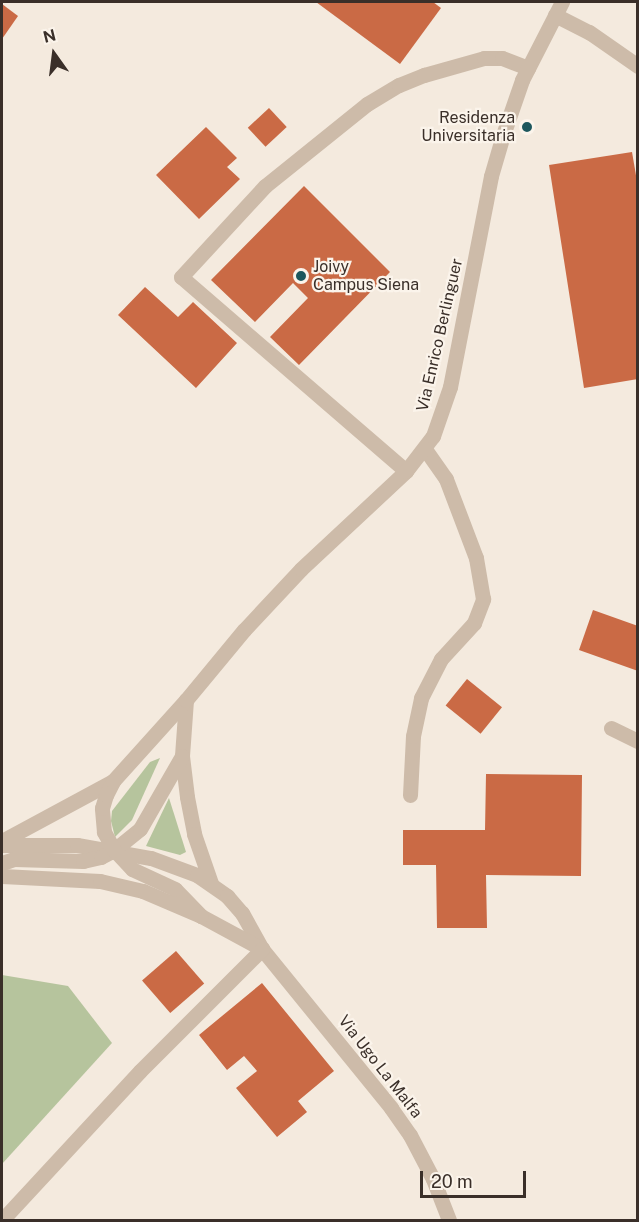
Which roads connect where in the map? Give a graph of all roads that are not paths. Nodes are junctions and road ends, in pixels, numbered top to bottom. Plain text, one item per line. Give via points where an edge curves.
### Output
1 (558, 8) edge
2 (638, 66) edge
3 (528, 68) junction
4 (425, 449) junction
5 (406, 471) junction
6 (186, 700) junction
7 (611, 728) dead end
8 (638, 741) edge
9 (182, 756) junction
10 (113, 781) junction
11 (410, 795) dead end
12 (2, 843) edge
13 (114, 850) junction
14 (2, 863) edge
15 (2, 876) edge
16 (211, 883) junction
17 (201, 916) junction
18 (262, 949) junction
19 (2, 1221) edge
20 (449, 1221) edge

1 - 2 street
1 - 3 street, Via Enrico Berlinguer
3 - 4 street, Via Enrico Berlinguer via 497,156 450,387 439,424
3 - 5 street via 502,58 484,58 424,75 367,104 265,186 181,277
4 - 5 street, Via Enrico Berlinguer
4 - 11 street via 446,479 476,558 483,599 474,623 441,659 417,708
5 - 6 street, Via Enrico Berlinguer via 288,582
6 - 9 street
6 - 10 street, Via Enrico Berlinguer
7 - 8 street
9 - 13 street via 140,829
9 - 16 street via 190,816
10 - 12 street, Via Enrico Berlinguer
10 - 13 street, Via Enrico Berlinguer via 102,808 102,820
12 - 13 street, Via Ugo La Malfa
13 - 14 street via 83,861 14,859
13 - 16 street, Via Ugo La Malfa via 164,863
13 - 17 street via 132,869 176,889
15 - 17 street, Via Ugo La Malfa via 120,885 165,899
16 - 18 street, Via Ugo La Malfa via 242,914
17 - 18 street, Via Ugo La Malfa
18 - 19 street via 132,1080
18 - 20 street, Via Ugo La Malfa via 404,1126 422,1155

